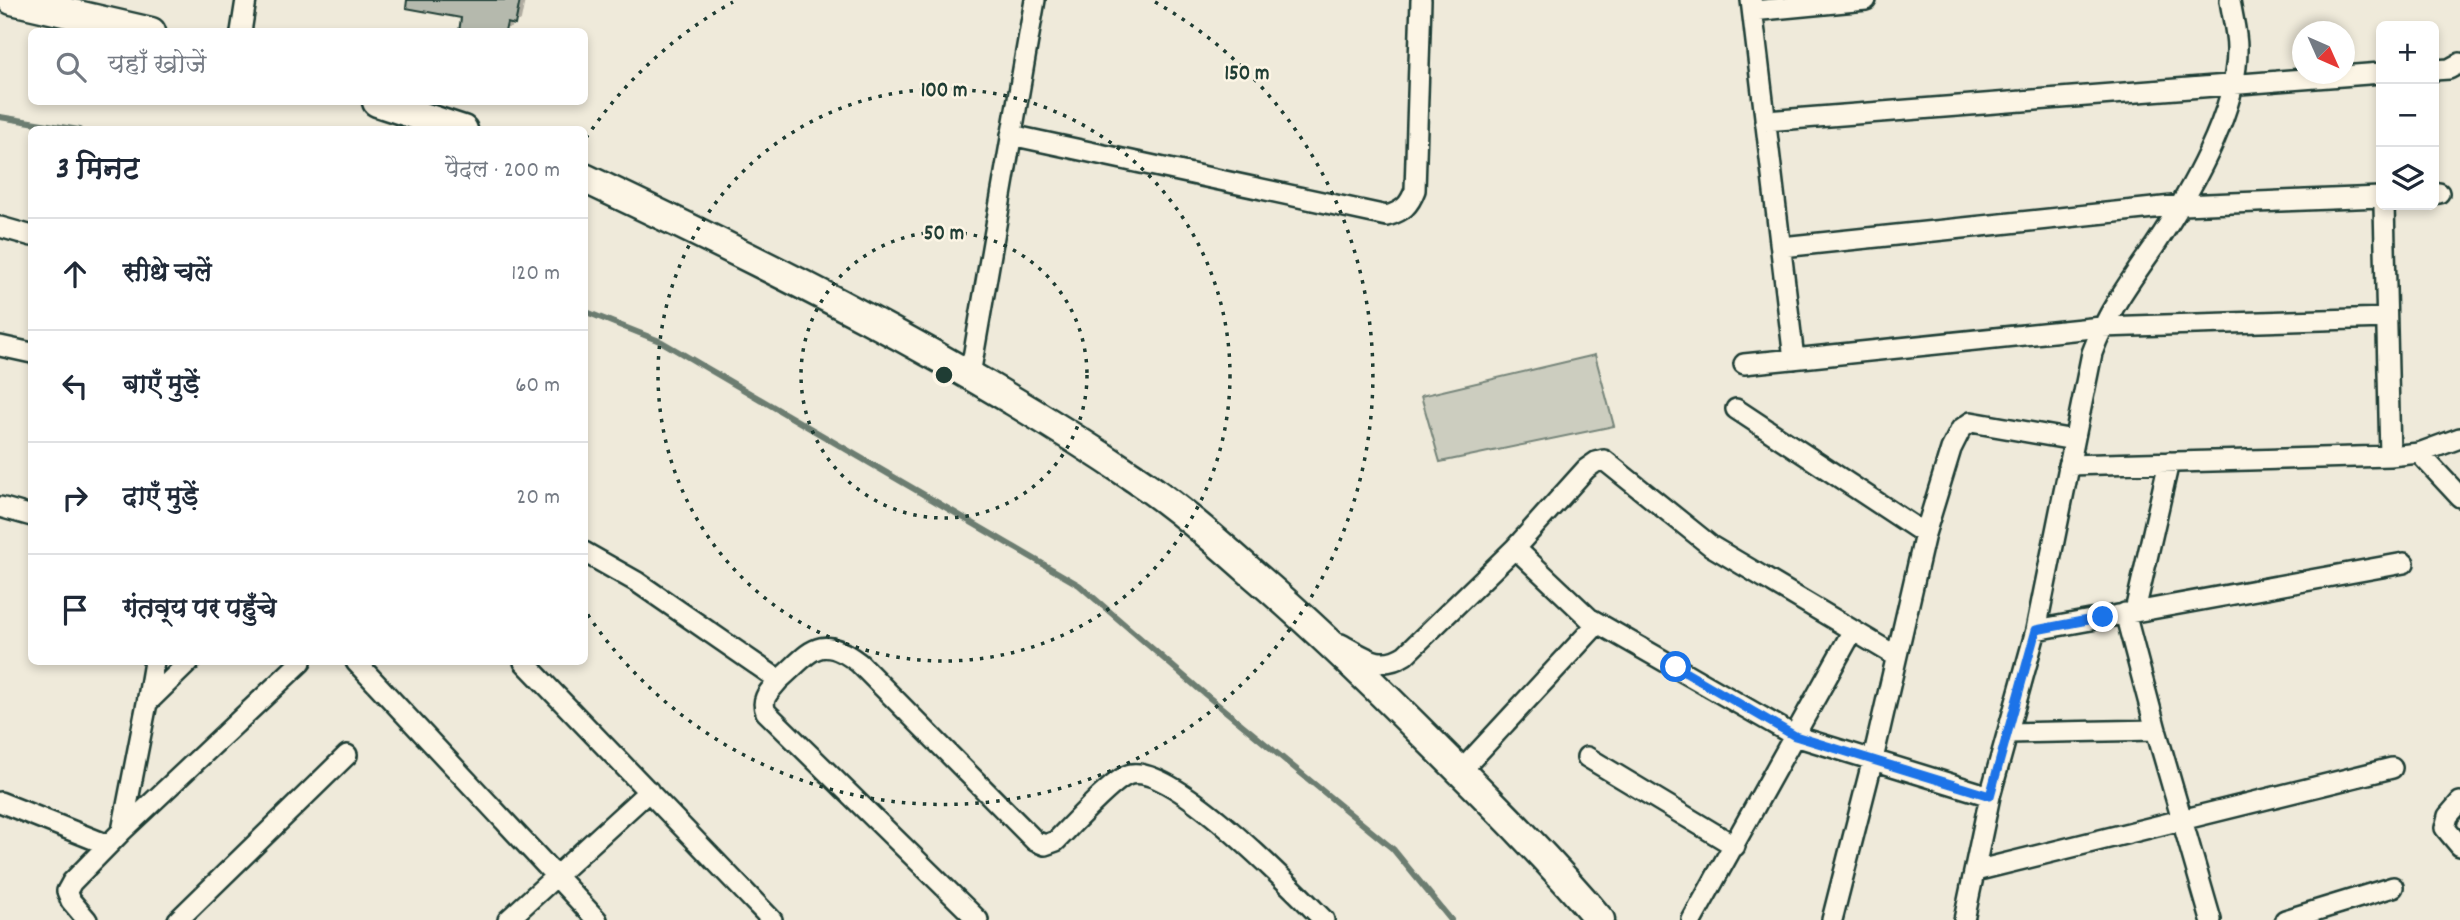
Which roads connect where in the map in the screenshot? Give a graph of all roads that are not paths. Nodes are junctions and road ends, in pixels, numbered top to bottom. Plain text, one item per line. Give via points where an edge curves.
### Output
1 (12, 0) edge
2 (246, 0) edge
3 (1035, 0) edge
4 (1421, 0) edge
5 (1866, 0) edge
6 (2230, 0) edge
7 (1752, 6) edge
8 (134, 28) edge
9 (242, 28) edge
10 (2460, 63) edge
11 (2439, 70) edge
12 (2376, 74) edge
13 (2233, 84) junction
14 (386, 105) edge
15 (1765, 121) junction
16 (451, 126) edge
17 (1011, 135) junction
18 (588, 180) edge
19 (2376, 197) edge
20 (2182, 205) junction
21 (2384, 210) edge
22 (0, 227) edge
23 (28, 235) edge
24 (1782, 247) junction
25 (2386, 318) junction
26 (2101, 327) junction
27 (0, 346) edge
28 (28, 352) edge
29 (1794, 359) junction
30 (1744, 364) dead end
31 (970, 375) junction
32 (1736, 409) dead end
33 (2460, 438) edge
34 (2074, 440) junction
35 (2419, 453) junction
36 (2390, 456) junction
37 (2169, 463) junction
38 (2068, 465) junction
39 (2460, 497) edge
40 (0, 507) edge
41 (28, 515) edge
42 (1925, 534) junction
43 (1515, 548) junction
44 (588, 554) edge
45 (2404, 563) dead end
46 (2130, 612) junction
47 (1598, 623) junction
48 (2036, 630) junction
49 (1852, 632) junction
50 (1321, 634) junction
51 (1896, 656) junction
52 (153, 665) edge
53 (186, 665) edge
54 (298, 665) edge
55 (359, 665) edge
56 (527, 665) edge
57 (779, 680) junction
58 (147, 704) junction
59 (2156, 730) junction
60 (2008, 733) junction
61 (1795, 736) junction
62 (347, 755) dead end
63 (1587, 757) dead end
64 (1873, 759) junction
65 (2392, 768) dead end
66 (1460, 772) junction
67 (649, 791) junction
68 (1990, 796) junction
69 (0, 802) edge
70 (2460, 802) edge
71 (2182, 818) junction
72 (122, 831) junction
73 (108, 845) junction
74 (1735, 846) junction
75 (2460, 846) edge
76 (1975, 871) junction
77 (556, 875) junction
78 (2393, 887) dead end
79 (87, 920) edge
80 (178, 920) edge
81 (508, 920) edge
82 (597, 920) edge
83 (772, 920) edge
84 (978, 920) edge
85 (1324, 920) edge
86 (1600, 920) edge
87 (1692, 920) edge
88 (1832, 920) edge
89 (1964, 920) edge
90 (2211, 920) edge
91 (2286, 920) edge

1 - 8 street
2 - 9 street
3 - 17 street
4 - 17 street via 1415,190 1410,205 1401,212 1387,216
5 - 7 street
6 - 13 street via 2237,47
7 - 15 street
10 - 11 street
12 - 13 street
13 - 15 street
13 - 20 street
14 - 16 street
15 - 24 street
17 - 31 street
18 - 31 street via 847,306
19 - 20 street
20 - 24 street
20 - 26 street
21 - 25 street
22 - 23 street
24 - 29 street
25 - 26 street
25 - 36 street
26 - 29 street
26 - 34 street
27 - 28 street
29 - 30 street
31 - 50 street via 1134,477
32 - 42 street
33 - 35 street
34 - 38 street
34 - 42 street via 1971,422 1961,429 1951,449
35 - 36 street
35 - 39 street
36 - 37 street
37 - 38 street
37 - 46 street
38 - 48 street
40 - 41 street
42 - 51 street
43 - 47 street
43 - 49 street via 1586,469 1604,460 1711,546
43 - 50 street via 1394,662 1373,661
44 - 57 street
45 - 46 street
46 - 48 street
46 - 59 street
47 - 61 street
47 - 66 street
48 - 60 street
49 - 51 street
49 - 61 street
50 - 66 street
51 - 64 street
52 - 58 street
53 - 58 street
54 - 72 street
55 - 77 street
56 - 67 street
57 - 84 street via 764,697 766,712
57 - 85 street via 816,648 844,651 1035,841 1045,845 1056,841 1114,783 1130,774 1147,775 1217,820
58 - 72 street
59 - 60 street
59 - 71 street
60 - 68 street
61 - 64 street
61 - 74 street
62 - 80 street
63 - 74 street
64 - 68 street
64 - 88 street
65 - 71 street
66 - 86 street
67 - 77 street
67 - 83 street
68 - 76 street
69 - 73 street
70 - 75 street via 2445,828
71 - 76 street
71 - 90 street
72 - 73 street
73 - 79 street via 67,891
74 - 87 street
76 - 89 street
77 - 81 street
77 - 82 street
78 - 91 street

